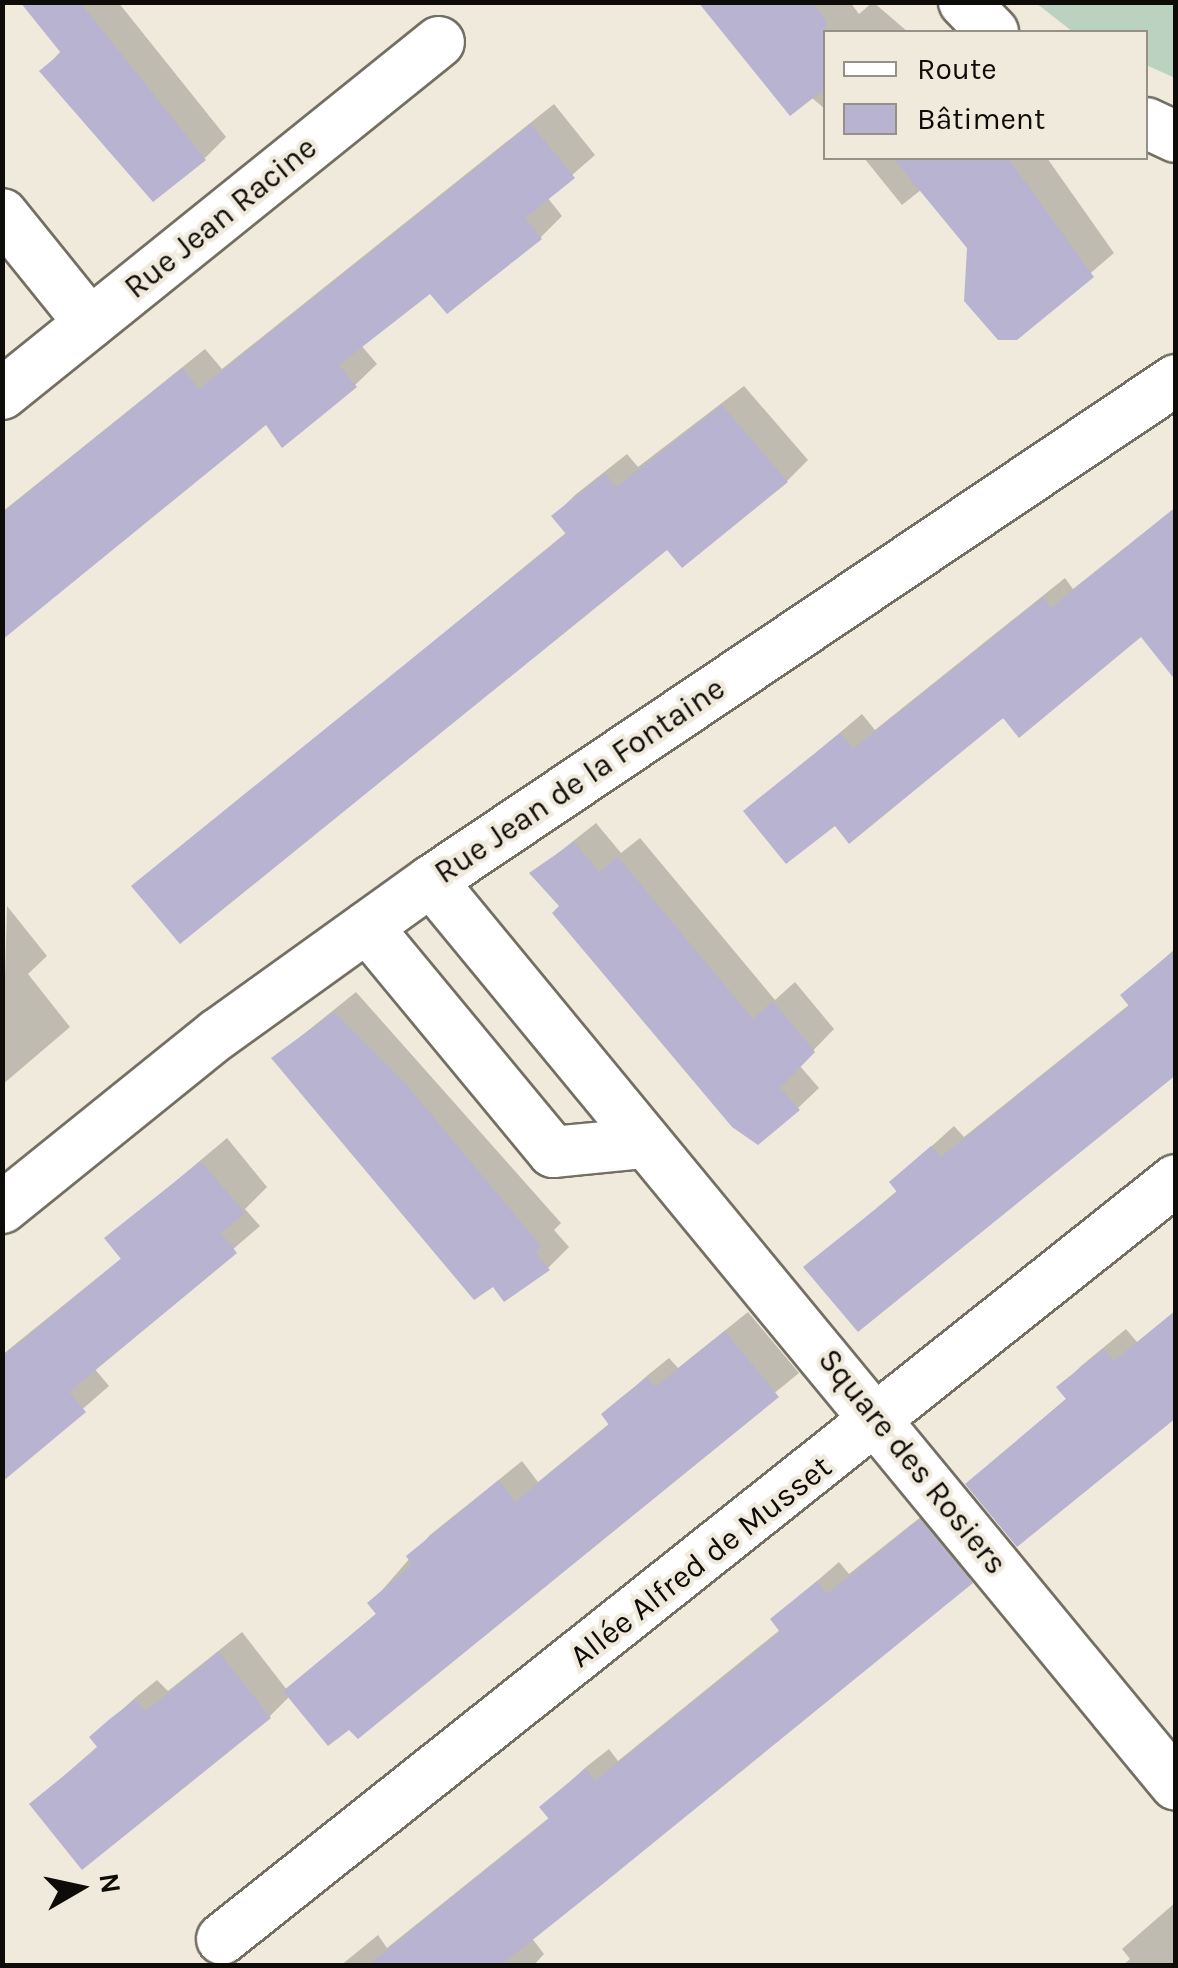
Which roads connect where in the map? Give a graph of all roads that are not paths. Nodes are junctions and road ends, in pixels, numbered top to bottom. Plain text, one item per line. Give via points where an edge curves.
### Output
1 (964, 2) edge
2 (990, 30) edge
3 (439, 42) dead end
4 (1148, 124) edge
5 (1176, 138) edge
6 (2, 214) edge
7 (90, 323) junction
8 (1176, 380) edge
9 (2, 394) edge
10 (431, 881) junction
11 (367, 927) junction
12 (643, 1143) junction
13 (1176, 1180) edge
14 (2, 1208) edge
15 (879, 1421) junction
16 (1176, 1785) edge
17 (222, 1938) dead end

1 - 2 street
3 - 7 street, Rue Jean Racine
4 - 5 street
6 - 7 street
7 - 9 street, Rue Jean Racine
8 - 10 street, Rue Jean de la Fontaine
10 - 11 street, Rue Jean de la Fontaine
10 - 12 street, Square des Rosiers
11 - 12 street via 553,1152
11 - 14 street, Rue Jean de la Fontaine
12 - 15 street, Square des Rosiers
13 - 15 street, Allée Alfred de Musset
15 - 16 street, Square des Rosiers
15 - 17 street, Allée Alfred de Musset

